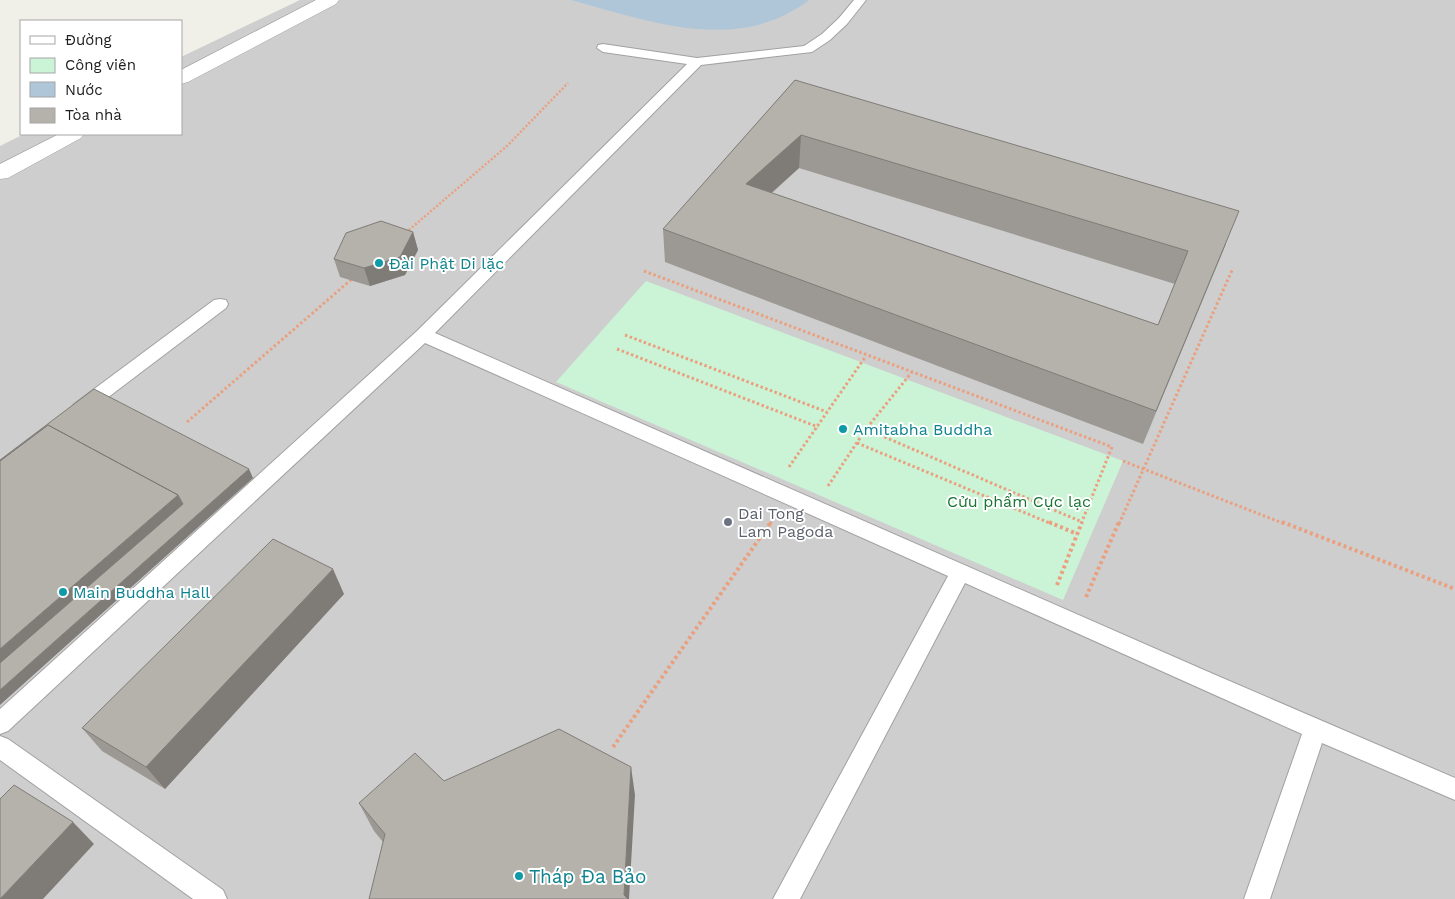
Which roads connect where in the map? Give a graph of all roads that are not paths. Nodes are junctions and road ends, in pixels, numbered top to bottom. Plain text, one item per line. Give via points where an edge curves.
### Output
1 (330, 0) edge
2 (860, 0) edge
3 (603, 48) dead end
4 (697, 62) junction
5 (182, 77) edge
6 (72, 135) edge
7 (0, 173) edge
8 (220, 304) dead end
9 (423, 335) junction
10 (63, 422) edge
11 (961, 572) junction
12 (0, 724) edge
13 (1315, 730) junction
14 (0, 747) edge
15 (1455, 789) edge
16 (214, 899) edge
17 (786, 899) edge
18 (1257, 899) edge

1 - 5 street
2 - 4 lane via 826,37 808,49
3 - 4 lane
4 - 9 lane
6 - 7 street
8 - 10 lane
9 - 11 lane
9 - 12 lane
11 - 13 lane
11 - 17 lane
13 - 15 lane
13 - 18 lane
14 - 16 lane

